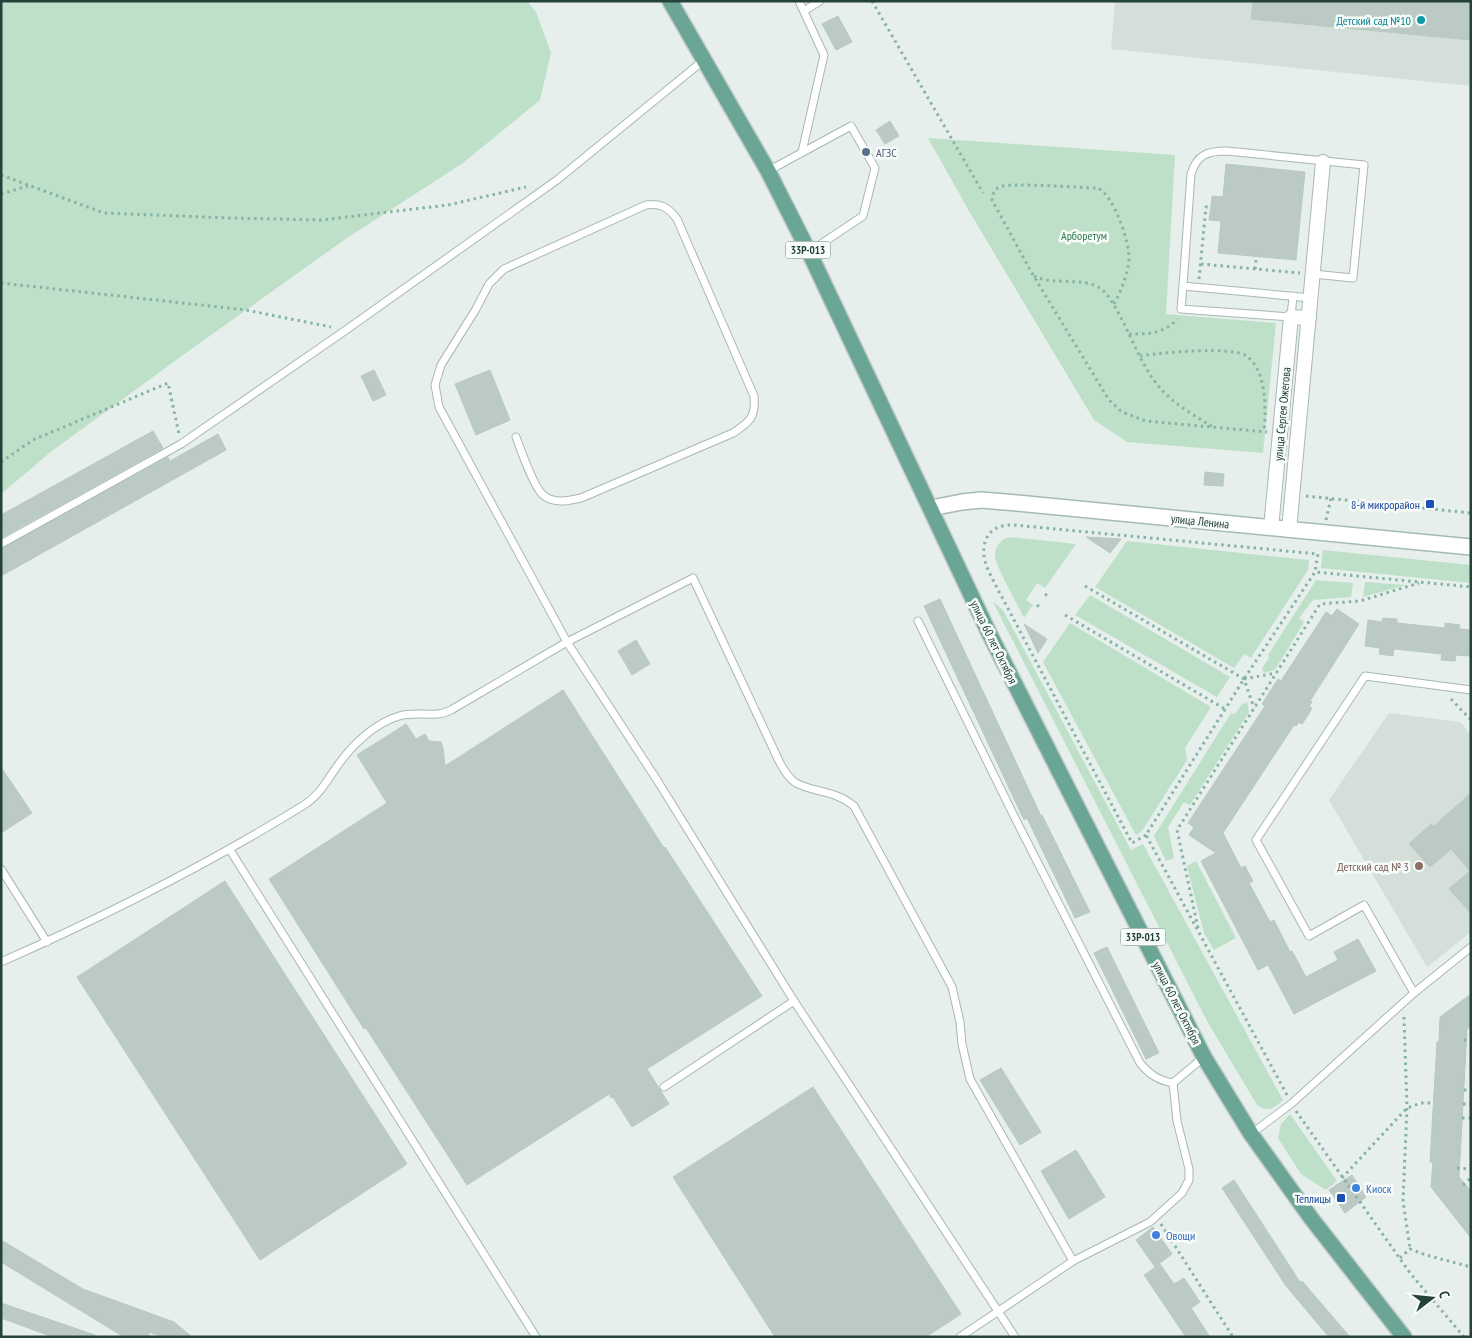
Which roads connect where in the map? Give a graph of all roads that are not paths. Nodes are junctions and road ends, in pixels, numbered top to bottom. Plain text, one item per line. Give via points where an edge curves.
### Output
1 (670, 1) edge
2 (799, 1) edge
3 (820, 1) edge
4 (804, 11) junction
5 (704, 60) junction
6 (802, 152) junction
7 (1323, 162) junction
8 (768, 171) junction
9 (809, 252) junction
10 (1305, 275) junction
11 (1183, 286) junction
12 (1293, 296) junction
13 (1311, 298) junction
14 (1291, 317) junction
15 (1309, 318) junction
16 (516, 437) dead end
17 (930, 508) junction
18 (1271, 528) junction
19 (1288, 530) junction
20 (1, 544) edge
21 (1471, 547) edge
22 (918, 621) dead end
23 (567, 642) junction
24 (1471, 690) edge
25 (230, 850) junction
26 (1, 869) edge
27 (47, 942) junction
28 (1471, 947) edge
29 (1, 962) edge
30 (1414, 993) junction
31 (794, 1001) junction
32 (1204, 1057) junction
33 (1173, 1083) junction
34 (664, 1087) dead end
35 (1251, 1134) junction
36 (1073, 1261) junction
37 (999, 1312) junction
38 (536, 1337) edge
39 (960, 1337) edge
40 (1015, 1337) edge
41 (1404, 1337) edge

1 - 5 main road, 33Р-013
2 - 4 lane
3 - 4 lane
4 - 6 lane via 824,55
5 - 8 main road, 33Р-013
5 - 20 lane via 557,180 181,444
6 - 8 lane
6 - 9 lane via 852,126 875,168 863,216
7 - 10 street, улица Сергея Ожегова
7 - 10 lane via 1364,165 1353,278
7 - 11 lane via 1227,151 1212,152 1198,158 1191,174
8 - 9 main road, 33Р-013
9 - 17 main road, 33Р-013
10 - 13 street, улица Сергея Ожегова
11 - 12 lane
11 - 14 lane via 1181,308
12 - 13 lane
12 - 14 lane
13 - 15 street, улица Сергея Ожегова
14 - 15 street
14 - 18 street, улица Сергея Ожегова
15 - 19 street, улица Сергея Ожегова
16 - 23 lane via 542,494 552,500 566,502 733,433 753,416 754,396 670,209 658,204 646,205 504,269 488,284 441,365 435,385 438,407
17 - 18 main road, улица Ленина via 990,501
17 - 32 main road, улица 60 лет Октября / 33Р-013 via 1002,659
18 - 19 main road, улица Ленина
19 - 21 main road, улица Ленина
22 - 33 lane via 1140,1063 1151,1075
23 - 25 lane via 451,710 437,714 400,715 388,720 354,746 321,791 308,802
23 - 31 lane
23 - 36 lane via 693,578 787,776 846,799 854,806 952,987 970,1079
24 - 30 lane via 1365,676 1256,840 1309,936 1364,906
25 - 27 lane
25 - 38 lane
26 - 27 lane
27 - 29 lane
28 - 30 lane
30 - 35 lane via 1291,1104
31 - 34 lane
31 - 37 lane
32 - 33 lane
32 - 35 main road, улица 60 лет Октября / 33Р-013
33 - 36 lane via 1176,1113 1189,1169 1189,1180 1182,1193 1150,1222
35 - 41 main road, улица 60 лет Октября / 33Р-013 via 1311,1218
36 - 37 lane
37 - 39 lane
37 - 40 lane

